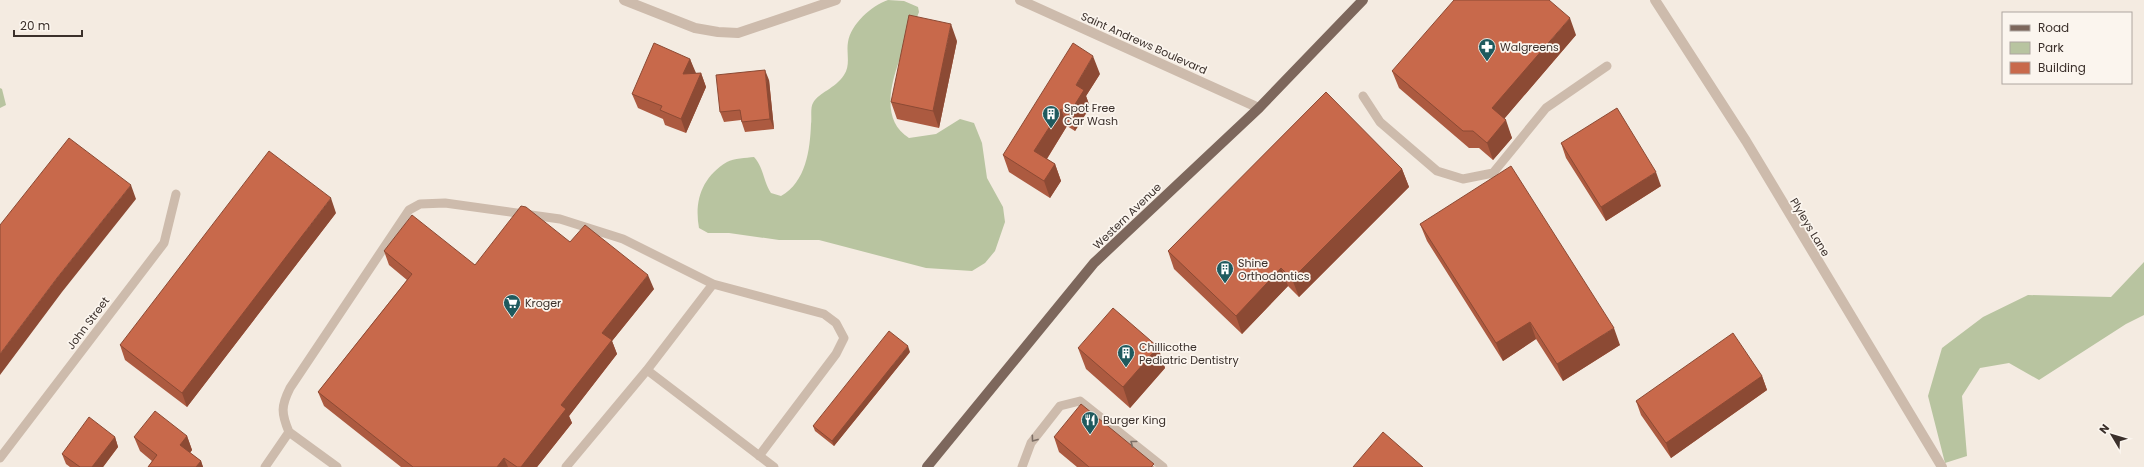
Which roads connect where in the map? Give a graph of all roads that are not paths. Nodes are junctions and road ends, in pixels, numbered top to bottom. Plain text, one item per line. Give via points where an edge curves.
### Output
1 (624, 0) edge
2 (836, 0) edge
3 (1020, 0) edge
4 (1363, 0) edge
5 (1655, 0) edge
6 (1608, 66) dead end
7 (1363, 96) dead end
8 (1259, 108) junction
9 (176, 194) dead end
10 (713, 284) junction
11 (647, 370) junction
12 (289, 432) junction
13 (759, 456) junction
14 (0, 458) edge
15 (265, 467) edge
16 (337, 467) edge
17 (566, 467) edge
18 (774, 467) edge
19 (927, 467) edge
20 (1022, 467) edge
21 (1163, 467) edge
22 (1942, 467) edge

1 - 2 street via 695,28 738,33
3 - 8 street, Saint Andrews Boulevard
4 - 8 main road, Western Avenue
5 - 22 street, Plyleys Lane via 1746,141
6 - 7 lane via 1546,108 1493,173 1463,179 1437,171 1380,122
8 - 19 main road, Western Avenue via 1094,264
9 - 14 lane, John Street via 164,243
10 - 11 lane
10 - 12 lane via 623,239 560,219 445,203 420,204 409,210 290,388 283,403 283,418
10 - 13 lane via 824,314 836,323 844,338 836,354
11 - 13 lane
11 - 17 lane
12 - 15 lane
12 - 16 lane
13 - 18 lane
21 -> 20 lane via 1080,401 1060,406 1031,443

